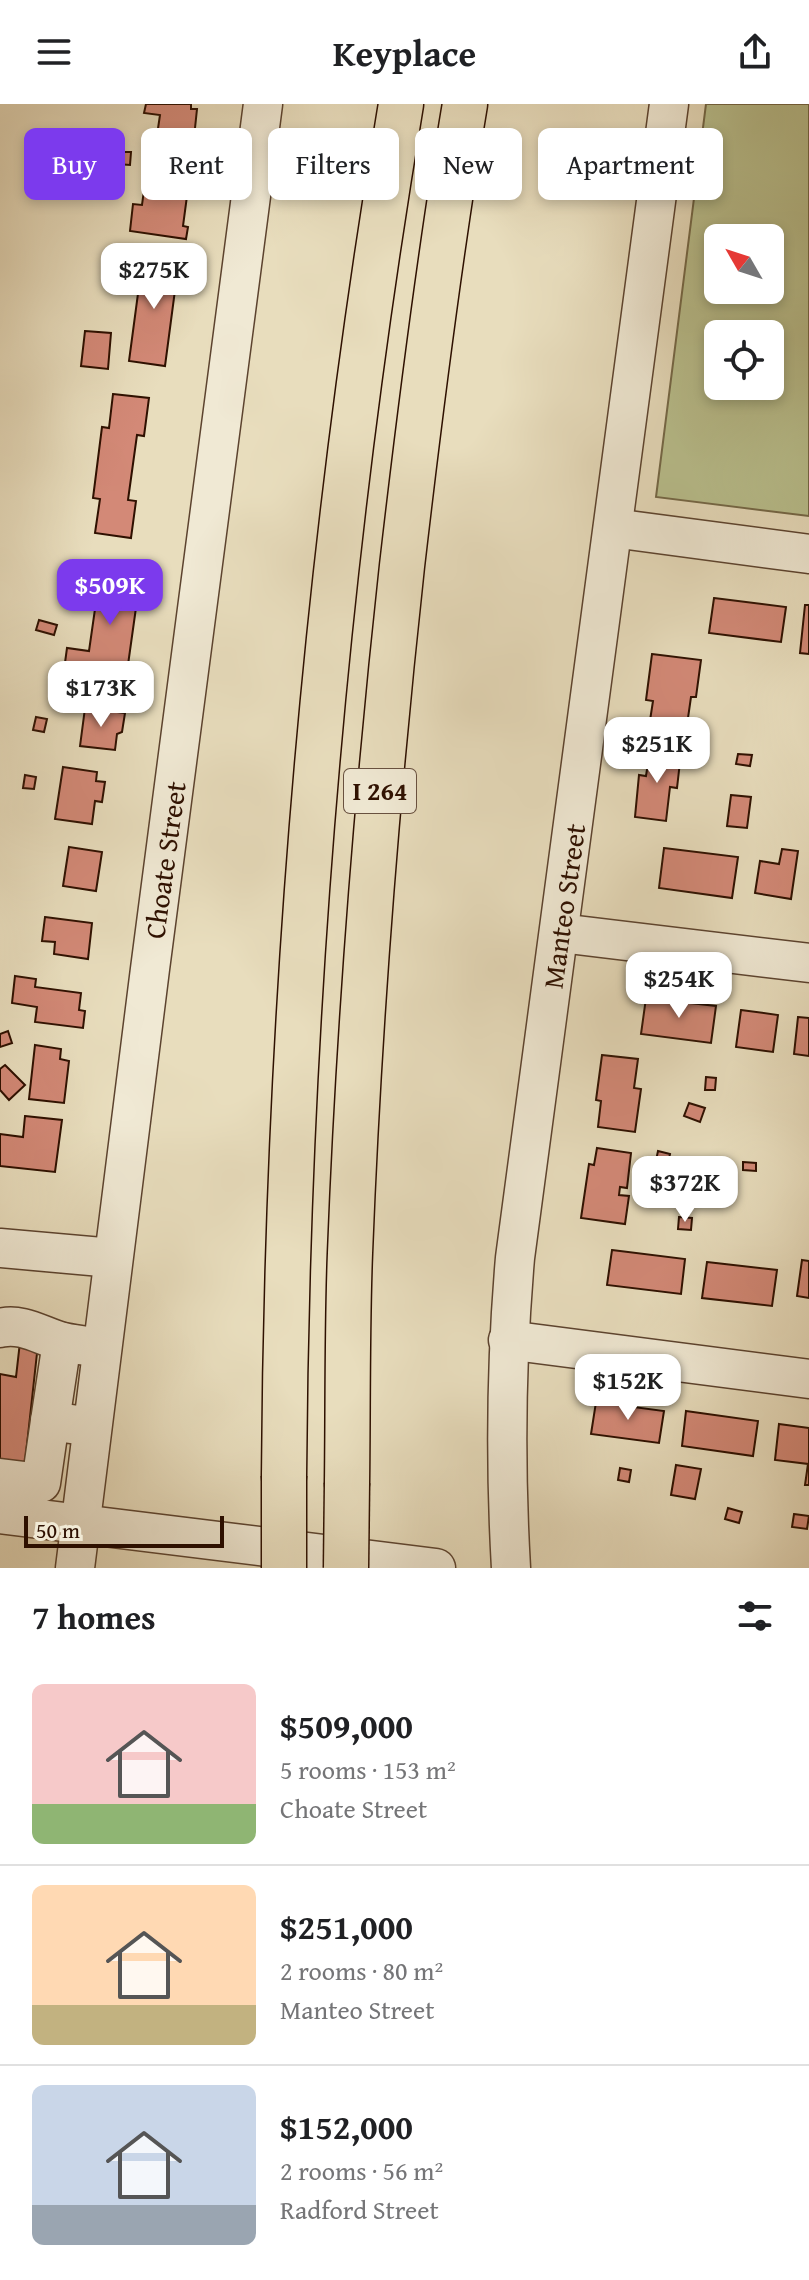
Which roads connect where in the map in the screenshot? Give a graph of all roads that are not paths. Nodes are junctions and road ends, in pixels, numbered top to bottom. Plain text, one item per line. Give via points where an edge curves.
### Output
1 (263, 104) edge
2 (401, 104) edge
3 (465, 104) edge
4 (669, 104) edge
5 (613, 528) junction
6 (809, 554) edge
7 (560, 933) junction
8 (809, 963) edge
9 (0, 1248) edge
10 (113, 1258) junction
11 (0, 1328) edge
12 (508, 1340) junction
13 (62, 1342) junction
14 (102, 1348) junction
15 (809, 1379) edge
16 (50, 1421) junction
17 (92, 1427) junction
18 (0, 1478) edge
19 (0, 1514) edge
20 (80, 1524) junction
21 (75, 1568) edge
22 (284, 1568) edge
23 (346, 1568) edge
24 (436, 1568) edge
25 (511, 1568) edge

1 - 10 street, Choate Street
2 - 22 highway, I 264, bridge via 350,448 308,878 285,1346
3 - 23 highway, I 264, bridge via 424,369 368,916 350,1255
4 - 5 street, Manteo Street
5 - 6 street
5 - 7 street, Manteo Street
7 - 8 street
7 - 12 street, Manteo Street
9 - 10 street
10 - 14 street, Choate Street
11 - 13 street via 38,1332
12 - 15 street
12 - 25 street, Manteo Street
13 - 14 street
13 - 16 street
14 - 17 street, Choate Street
16 - 17 street
16 - 18 street via 41,1483
17 - 20 street, Choate Street
19 - 20 street
20 - 21 street, Choate Street
20 - 24 street

